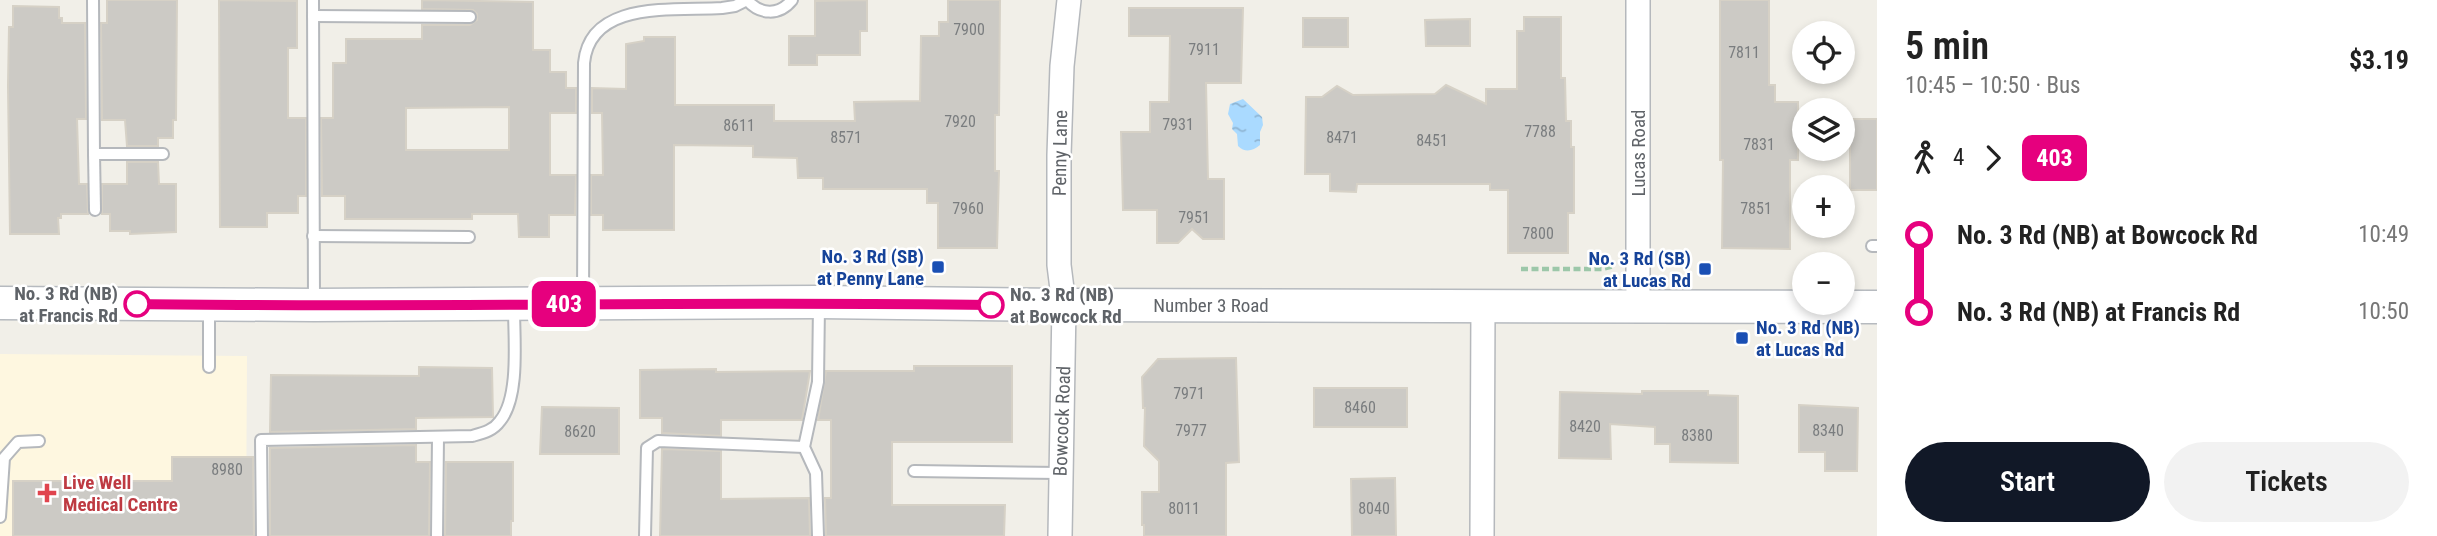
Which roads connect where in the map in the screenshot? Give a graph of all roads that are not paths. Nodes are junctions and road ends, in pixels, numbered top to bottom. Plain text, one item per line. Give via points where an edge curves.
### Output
1 (93, 0) edge
2 (313, 0) edge
3 (747, 0) edge
4 (792, 0) edge
5 (1069, 0) edge
6 (1638, 0) edge
7 (313, 16) junction
8 (470, 17) dead end
9 (94, 154) junction
10 (163, 154) dead end
11 (94, 210) dead end
12 (313, 236) junction
13 (469, 237) dead end
14 (819, 302) junction
15 (0, 303) edge
16 (583, 303) junction
17 (209, 304) junction
18 (514, 304) junction
19 (314, 305) junction
20 (1064, 305) junction
21 (1483, 305) junction
22 (1638, 307) junction
23 (1877, 307) edge
24 (209, 367) dead end
25 (439, 437) junction
26 (39, 441) dead end
27 (804, 447) junction
28 (914, 471) dead end
29 (1060, 473) junction
30 (0, 517) edge
31 (262, 536) edge
32 (437, 536) edge
33 (645, 536) edge
34 (818, 536) edge
35 (1060, 536) edge
36 (1482, 536) edge

1 - 9 lane
2 - 7 lane
3 - 4 lane via 760,11 773,12
3 - 16 lane via 722,8 628,10 607,20 591,37 584,63
5 - 20 street, Penny Lane via 1060,143 1059,265
6 - 22 street, Lucas Road
7 - 8 lane
7 - 12 lane
9 - 10 lane
9 - 11 lane
12 - 13 lane
12 - 19 lane
14 - 16 main road, Number 3 Road
14 - 20 main road, Number 3 Road
14 - 27 lane via 818,382
15 - 17 main road, Number 3 Road
16 - 18 main road, Number 3 Road
17 - 19 main road, Number 3 Road
17 - 24 lane
18 - 19 main road, Number 3 Road
18 - 25 lane via 514,387 502,420 489,431 472,436
20 - 21 main road, Number 3 Road
20 - 29 street, Bowcock Road
21 - 22 main road, Number 3 Road
21 - 36 street
22 - 23 main road, Number 3 Road
25 - 31 lane via 261,440
25 - 32 lane
26 - 30 lane via 18,442 4,458
27 - 33 lane via 658,441 647,448
27 - 34 lane via 816,473
28 - 29 lane
29 - 35 street, Bowcock Road

